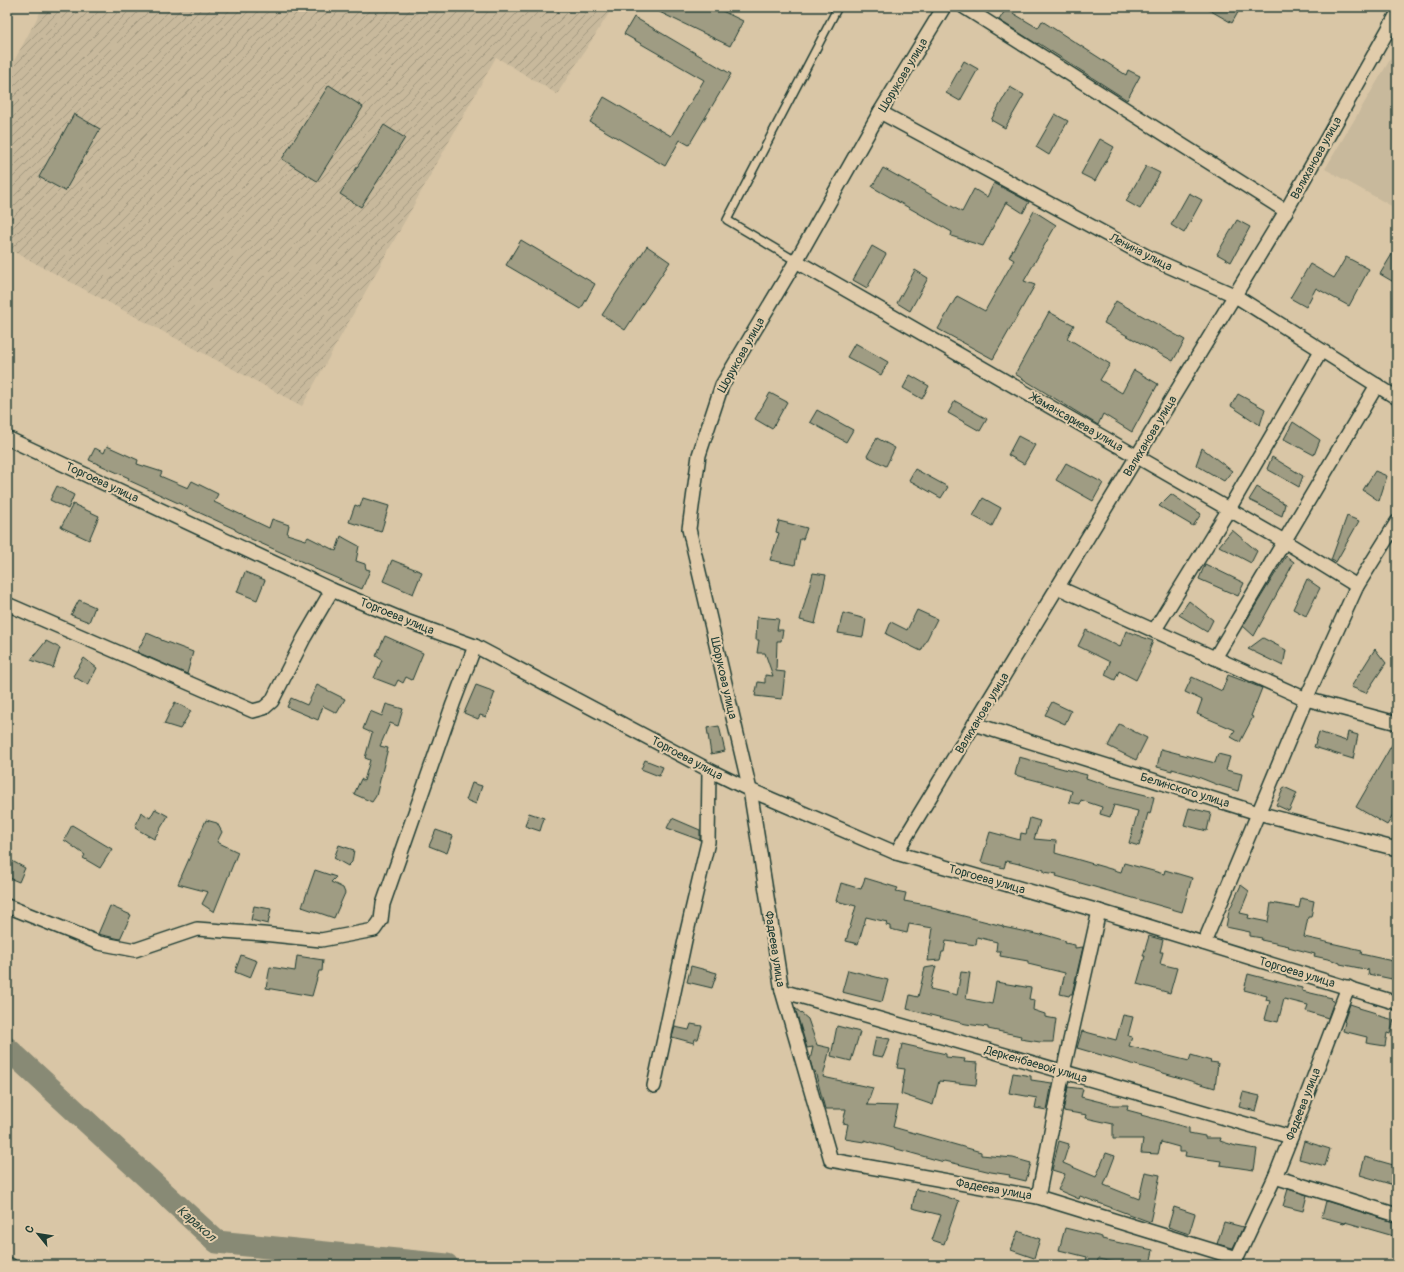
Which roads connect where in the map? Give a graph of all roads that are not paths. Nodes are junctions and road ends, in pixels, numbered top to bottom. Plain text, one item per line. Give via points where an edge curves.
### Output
1 (838, 7) edge
2 (944, 7) edge
3 (964, 7) edge
4 (1397, 14) edge
5 (880, 112) junction
6 (1286, 211) junction
7 (796, 261) junction
8 (1234, 295) junction
9 (1321, 351) junction
10 (1377, 385) junction
11 (1397, 398) edge
12 (7, 438) edge
13 (1138, 456) junction
14 (1229, 509) junction
15 (1397, 522) edge
16 (1284, 541) junction
17 (1357, 586) junction
18 (1057, 588) junction
19 (332, 590) junction
20 (7, 604) edge
21 (1154, 631) junction
22 (475, 646) junction
23 (1215, 658) junction
24 (1306, 699) junction
25 (1397, 723) edge
26 (974, 724) junction
27 (709, 770) junction
28 (750, 790) junction
29 (1258, 813) junction
30 (1397, 849) edge
31 (896, 853) junction
32 (7, 906) edge
33 (1099, 910) junction
34 (1204, 943) junction
35 (1348, 987) junction
36 (782, 991) junction
37 (1397, 1003) edge
38 (1063, 1072) junction
39 (654, 1086) dead end
40 (1291, 1137) junction
41 (1275, 1177) junction
42 (1038, 1197) junction
43 (1397, 1215) edge
44 (7, 1264) edge
45 (10, 1265) edge

1 - 7 lane via 727,220
2 - 5 street, Шорукова улица
3 - 6 street
4 - 6 street, Валиханова улица
5 - 7 street, Шорукова улица
5 - 8 street, Ленина улица via 1150,258
6 - 8 street, Валиханова улица
7 - 13 street, Жамансариева улица
7 - 28 street, Шорукова улица via 722,385 699,455 689,529
8 - 9 street, Ленина улица
8 - 13 street, Валиханова улица
9 - 10 street, Ленина улица
9 - 14 street
10 - 11 street, Ленина улица
10 - 16 street
12 - 19 street, Торгоева улица
13 - 14 street, Жамансариева улица
13 - 18 street, Валиханова улица
14 - 16 street, Жамансариева улица
14 - 21 street
15 - 17 street
16 - 17 street, Жамансариева улица
16 - 23 street
17 - 24 street
18 - 21 street
18 - 26 street, Валиханова улица
19 - 20 street via 272,701 264,708 253,711
19 - 22 street, Торгоева улица
21 - 23 street
22 - 27 street, Торгоева улица
22 - 32 street via 383,904 381,920 374,930 321,940 197,929 135,950 99,943
23 - 24 street
24 - 25 street
24 - 29 street
26 - 29 street, Белинского улица
26 - 31 street, Валиханова улица
27 - 28 street, Торгоева улица
27 - 39 street via 708,842 684,940
28 - 31 street, Торгоева улица
28 - 36 street, Фадеева улица
29 - 30 street, Белинского улица
29 - 34 street
31 - 33 street, Торгоева улица
33 - 34 street, Торгоева улица
33 - 38 street
34 - 35 street, Торгоева улица
35 - 37 street, Торгоева улица
35 - 40 street, Фадеева улица
36 - 38 street, Деркенбаевой улица
36 - 42 street, Фадеева улица via 831,1160
38 - 40 street, Деркенбаевой улица
38 - 42 street
40 - 41 street, Фадеева улица
41 - 42 street, Фадеева улица via 1237,1258
41 - 43 street
44 - 45 street

